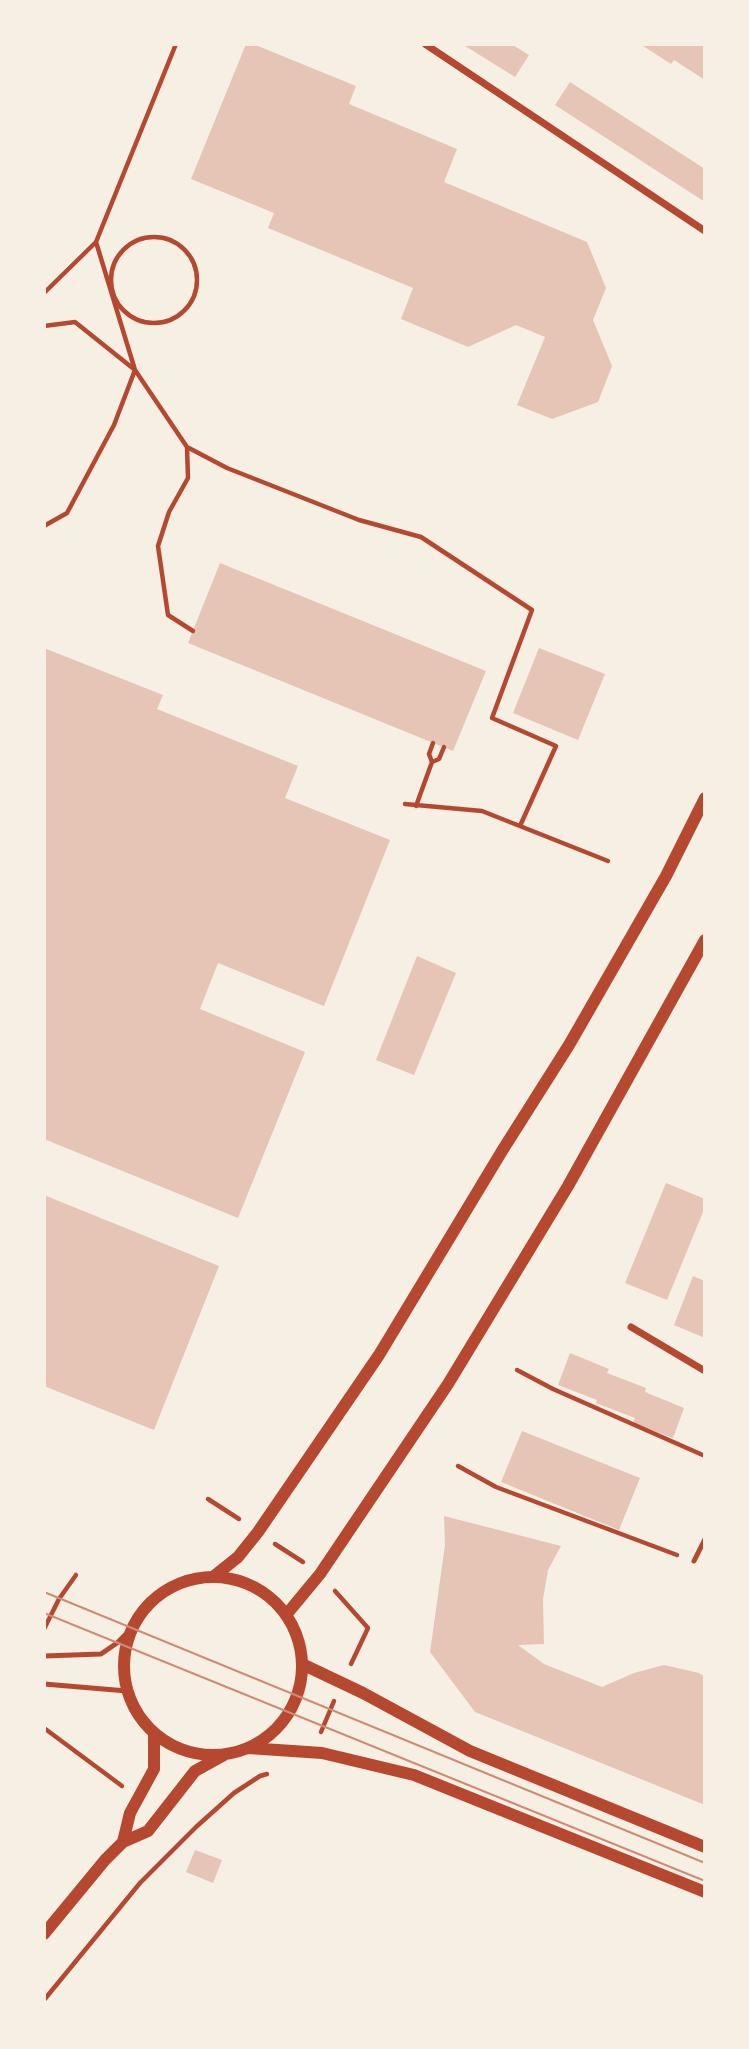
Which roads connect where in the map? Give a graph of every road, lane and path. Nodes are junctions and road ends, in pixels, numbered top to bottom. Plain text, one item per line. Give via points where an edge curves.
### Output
1 (176, 44) edge
2 (425, 44) edge
3 (705, 231) edge
4 (96, 242) junction
5 (44, 293) edge
6 (112, 293) junction
7 (44, 326) edge
8 (135, 370) junction
9 (187, 447) junction
10 (44, 526) edge
11 (193, 631) dead end
12 (433, 743) dead end
13 (444, 747) dead end
14 (432, 762) junction
15 (705, 798) edge
16 (405, 804) dead end
17 (416, 806) junction
18 (520, 826) junction
19 (608, 861) dead end
20 (705, 940) edge
21 (631, 1327) dead end
22 (517, 1370) dead end
23 (705, 1371) edge
24 (705, 1456) edge
25 (458, 1466) dead end
26 (208, 1499) dead end
27 (258, 1532) junction
28 (705, 1539) edge
29 (694, 1561) joint
30 (76, 1574) dead end
31 (320, 1574) junction
32 (213, 1577) junction
33 (286, 1615) junction
34 (132, 1628) junction
35 (368, 1628) dead end
36 (44, 1629) edge
37 (44, 1657) edge
38 (302, 1664) junction
39 (44, 1684) edge
40 (127, 1691) junction
41 (44, 1730) edge
42 (153, 1733) junction
43 (248, 1748) junction
44 (224, 1755) junction
45 (271, 1773) dead end
46 (138, 1797) junction
47 (161, 1814) junction
48 (196, 1827) junction
49 (123, 1842) junction
50 (705, 1847) edge
51 (705, 1892) edge
52 (44, 1934) edge
53 (44, 2000) edge

1 - 4 path
2 - 3 street
4 - 5 path
4 - 6 path
6 - 6 path via 113,263 121,250 146,237 175,242 195,264 195,293 189,306 167,321 140,321 118,305
6 - 8 path
7 - 8 path via 75,322
8 - 9 path
8 - 10 path via 114,425 67,513
9 - 11 path via 188,478 169,512 158,547 167,615
9 - 18 path via 227,468 359,520 421,537 532,610 492,718 556,746
12 - 14 path
13 - 14 path
14 - 17 path
15 - 27 street via 569,1045 380,1355
16 - 17 path
17 - 18 path via 482,811
18 - 19 path
20 - 31 street via 568,1186 447,1384
21 - 23 street
22 - 24 path
25 - 29 path via 496,1486
26 - 27 path
27 - 31 path
27 - 32 street via 238,1558
28 - 29 lane
30 - 36 path
31 - 33 street
31 - 35 path
32 - 33 street via 241,1582 266,1595
32 - 34 street via 174,1586 157,1597
33 - 38 street
34 - 37 lane via 101,1654
34 - 40 street via 124,1669
38 - 43 street via 289,1713 276,1730
38 - 50 street via 470,1751
39 - 40 lane
40 - 42 street via 137,1714
41 - 46 path
42 - 44 street via 174,1747
42 - 46 street via 153,1769
43 - 44 street
43 - 51 street via 322,1753 414,1774
44 - 47 street via 195,1771
45 - 48 path via 234,1793
46 - 49 street
47 - 48 path
47 - 49 street via 148,1831
48 - 53 path via 140,1883
49 - 52 street

